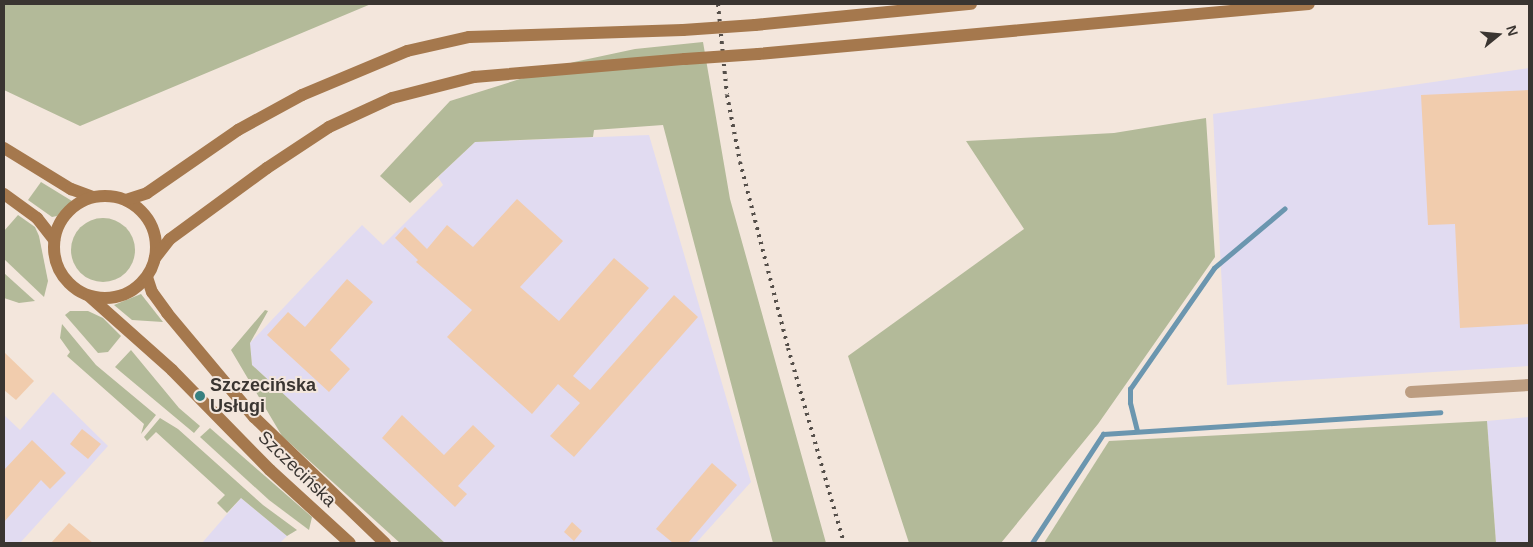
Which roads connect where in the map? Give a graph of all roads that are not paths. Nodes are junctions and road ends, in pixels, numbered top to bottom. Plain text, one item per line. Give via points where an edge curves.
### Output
1 (971, 4) edge
2 (1309, 4) edge
3 (4, 148) edge
4 (4, 194) edge
5 (93, 197) junction
6 (126, 200) junction
7 (54, 240) junction
8 (155, 258) junction
9 (147, 277) junction
10 (90, 296) junction
11 (1529, 385) edge
12 (1411, 392) dead end
13 (350, 543) edge
14 (385, 543) edge

1 - 6 main road, bridge via 683,30 469,37 407,50 302,95 238,130 147,193
2 - 8 main road, bridge via 474,77 392,98 313,137 170,239
3 - 5 main road via 71,189
4 - 7 main road via 37,218
5 - 6 main road
5 - 7 main road via 71,208 63,217
6 - 8 main road via 141,210 150,223 155,238
7 - 10 main road via 54,255 62,277
8 - 9 main road
9 - 10 main road via 121,296
9 - 14 main road, Szczecińska via 152,292 167,313 254,417
10 - 13 main road, Szczecińska via 186,383 270,470
11 - 12 street

